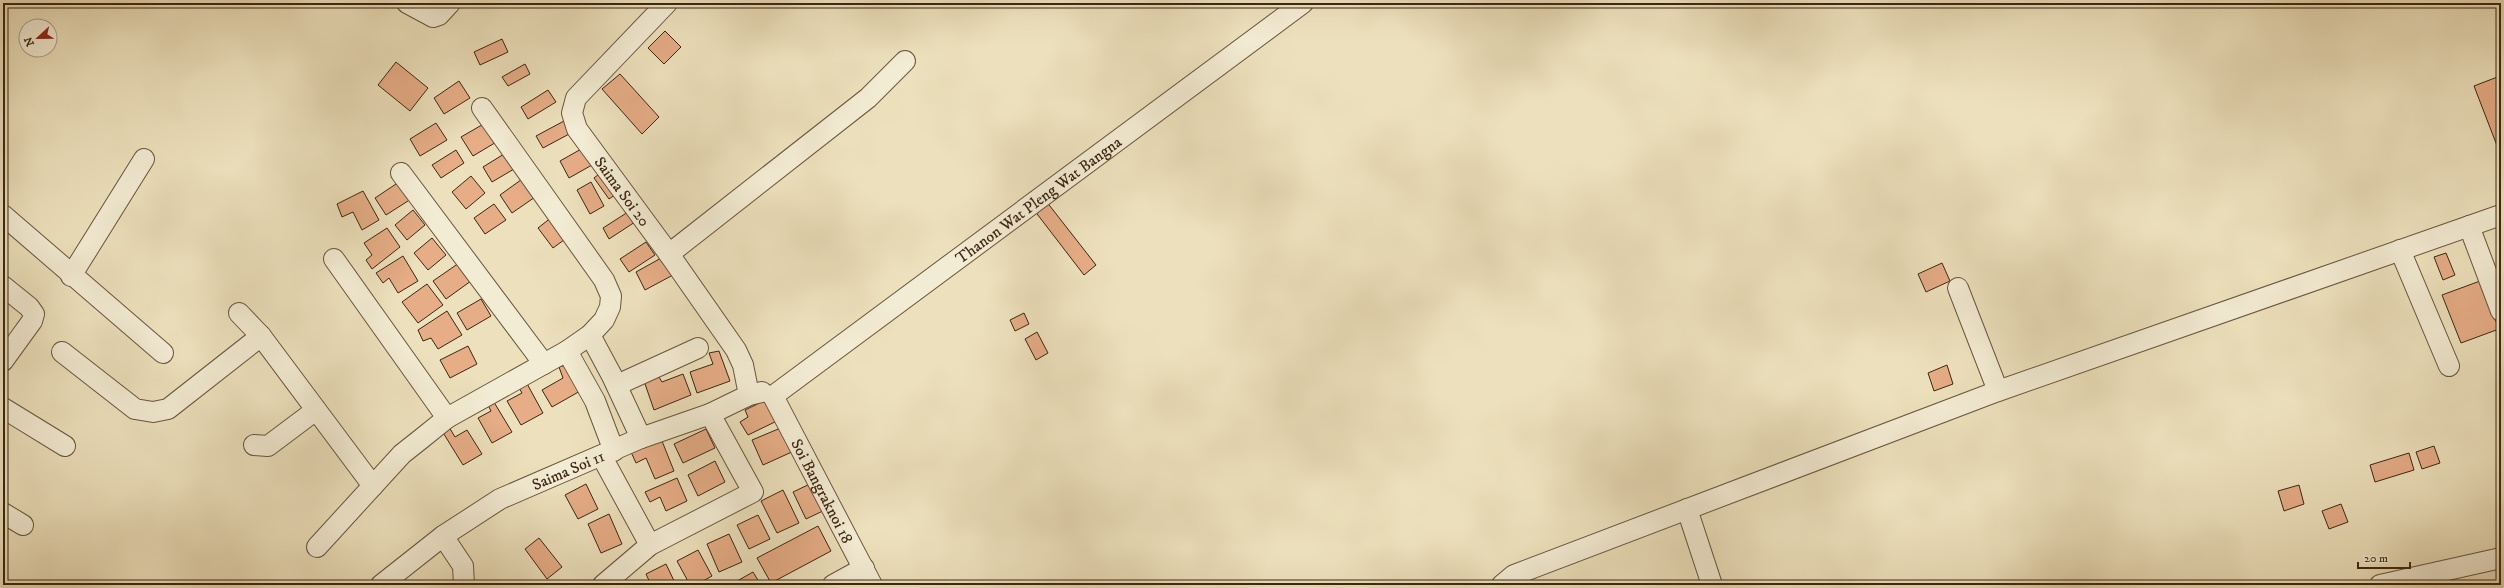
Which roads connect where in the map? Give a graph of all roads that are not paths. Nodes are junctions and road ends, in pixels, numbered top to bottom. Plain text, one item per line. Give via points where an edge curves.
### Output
1 (407, 3) edge
2 (450, 3) edge
3 (667, 3) edge
4 (1303, 3) edge
5 (905, 61) dead end
6 (482, 108) dead end
7 (144, 159) dead end
8 (400, 173) dead end
9 (3, 215) edge
10 (2501, 215) edge
11 (2469, 226) junction
12 (2400, 250) junction
13 (669, 254) junction
14 (334, 260) dead end
15 (71, 276) junction
16 (3, 286) edge
17 (1958, 288) dead end
18 (2501, 311) edge
19 (239, 313) dead end
20 (261, 336) junction
21 (590, 336) junction
22 (698, 348) dead end
23 (567, 351) junction
24 (62, 352) dead end
25 (163, 353) dead end
26 (3, 361) edge
27 (544, 364) junction
28 (2449, 366) dead end
29 (617, 385) junction
30 (1998, 391) junction
31 (749, 395) junction
32 (773, 396) junction
33 (3, 408) edge
34 (316, 410) junction
35 (710, 414) junction
36 (448, 418) junction
37 (641, 438) junction
38 (254, 445) dead end
39 (65, 446) dead end
40 (608, 454) junction
41 (374, 486) junction
42 (1687, 509) junction
43 (3, 513) edge
44 (23, 525) dead end
45 (443, 536) junction
46 (650, 544) junction
47 (317, 547) dead end
48 (2501, 558) edge
49 (868, 576) edge
50 (381, 585) edge
51 (464, 585) edge
52 (603, 585) edge
53 (833, 585) edge
54 (1502, 585) edge
55 (1712, 585) edge
56 (2380, 585) edge

1 - 2 street via 433,17 439,15
3 - 13 street, Saima Soi 20 via 576,98 572,113 577,129
4 - 32 street, Thanon Wat Pleng Wat Bangna
5 - 13 street via 868,98
6 - 21 street via 604,280 611,296 610,307 604,320
7 - 15 street
8 - 27 street
9 - 15 street
10 - 11 street
11 - 12 street
11 - 18 street
12 - 28 street
12 - 30 street
13 - 31 street, Saima Soi 20 via 736,350
14 - 36 street
15 - 25 street
16 - 26 street via 30,307 34,314 32,322
17 - 30 street
19 - 20 street
20 - 24 street via 168,408 153,412 135,409
20 - 34 street
21 - 23 street
21 - 29 street
22 - 29 street
23 - 27 street
23 - 40 street via 595,401
27 - 36 street
29 - 37 street
30 - 42 street
31 - 32 street, Saima Soi 11 via 762,392
31 - 35 street, Saima Soi 11
32 - 49 street, Soi Bangraknoi 18
33 - 39 street
34 - 38 street via 268,446
34 - 41 street
35 - 37 street, Saima Soi 11
35 - 46 street via 753,492
36 - 41 street via 402,454
37 - 40 street, Saima Soi 11
40 - 45 street, Saima Soi 11 via 500,499
40 - 46 street
41 - 47 street
42 - 54 street via 1514,575
42 - 55 street
43 - 44 street
45 - 50 street, Saima Soi 11
45 - 51 street via 463,566
46 - 52 street
48 - 56 street
49 - 53 street

